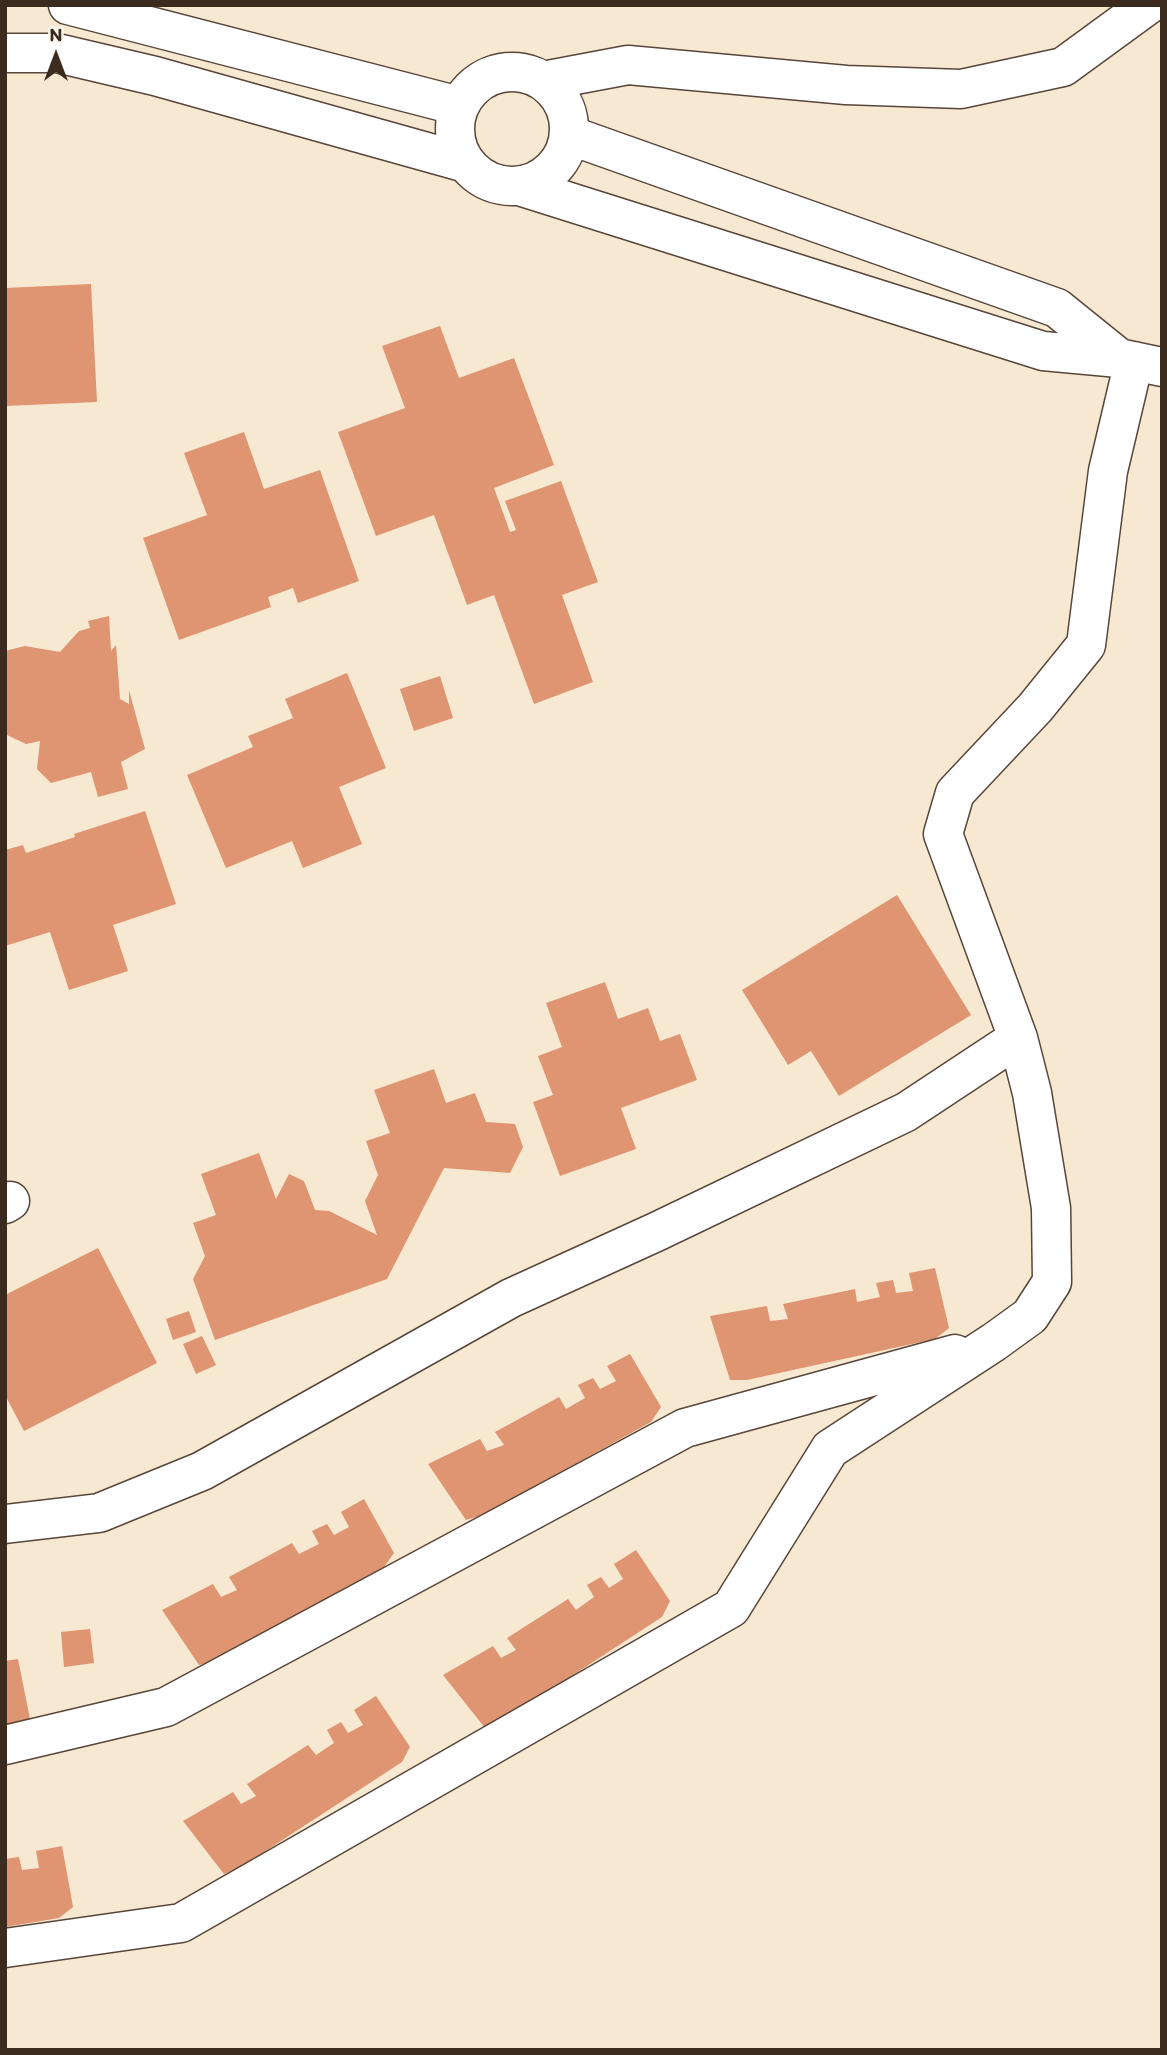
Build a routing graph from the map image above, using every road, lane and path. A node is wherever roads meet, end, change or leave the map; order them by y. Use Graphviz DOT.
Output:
graph roads {
  1 [pos="68,5"];
  2 [pos="1148,5"];
  3 [pos="5,53"];
  4 [pos="543,81"];
  5 [pos="459,106"];
  6 [pos="569,135"];
  7 [pos="466,163"];
  8 [pos="519,186"];
  9 [pos="1138,362"];
  10 [pos="1018,1038"];
  11 [pos="993,1342"];
  12 [pos="5,1524"];
  13 [pos="5,1745"];
  14 [pos="5,1948"];
  1 -- 5 [label="street"];
  2 -- 4 [label="street"];
  3 -- 7 [label="street"];
  4 -- 5 [label="street"];
  4 -- 6 [label="street"];
  5 -- 7 [label="street"];
  6 -- 8 [label="street"];
  6 -- 9 [label="street"];
  7 -- 8 [label="street"];
  8 -- 9 [label="street"];
  9 -- 10 [label="street"];
  10 -- 11 [label="street"];
  10 -- 12 [label="street"];
  11 -- 13 [label="street"];
  11 -- 14 [label="street"];
}
